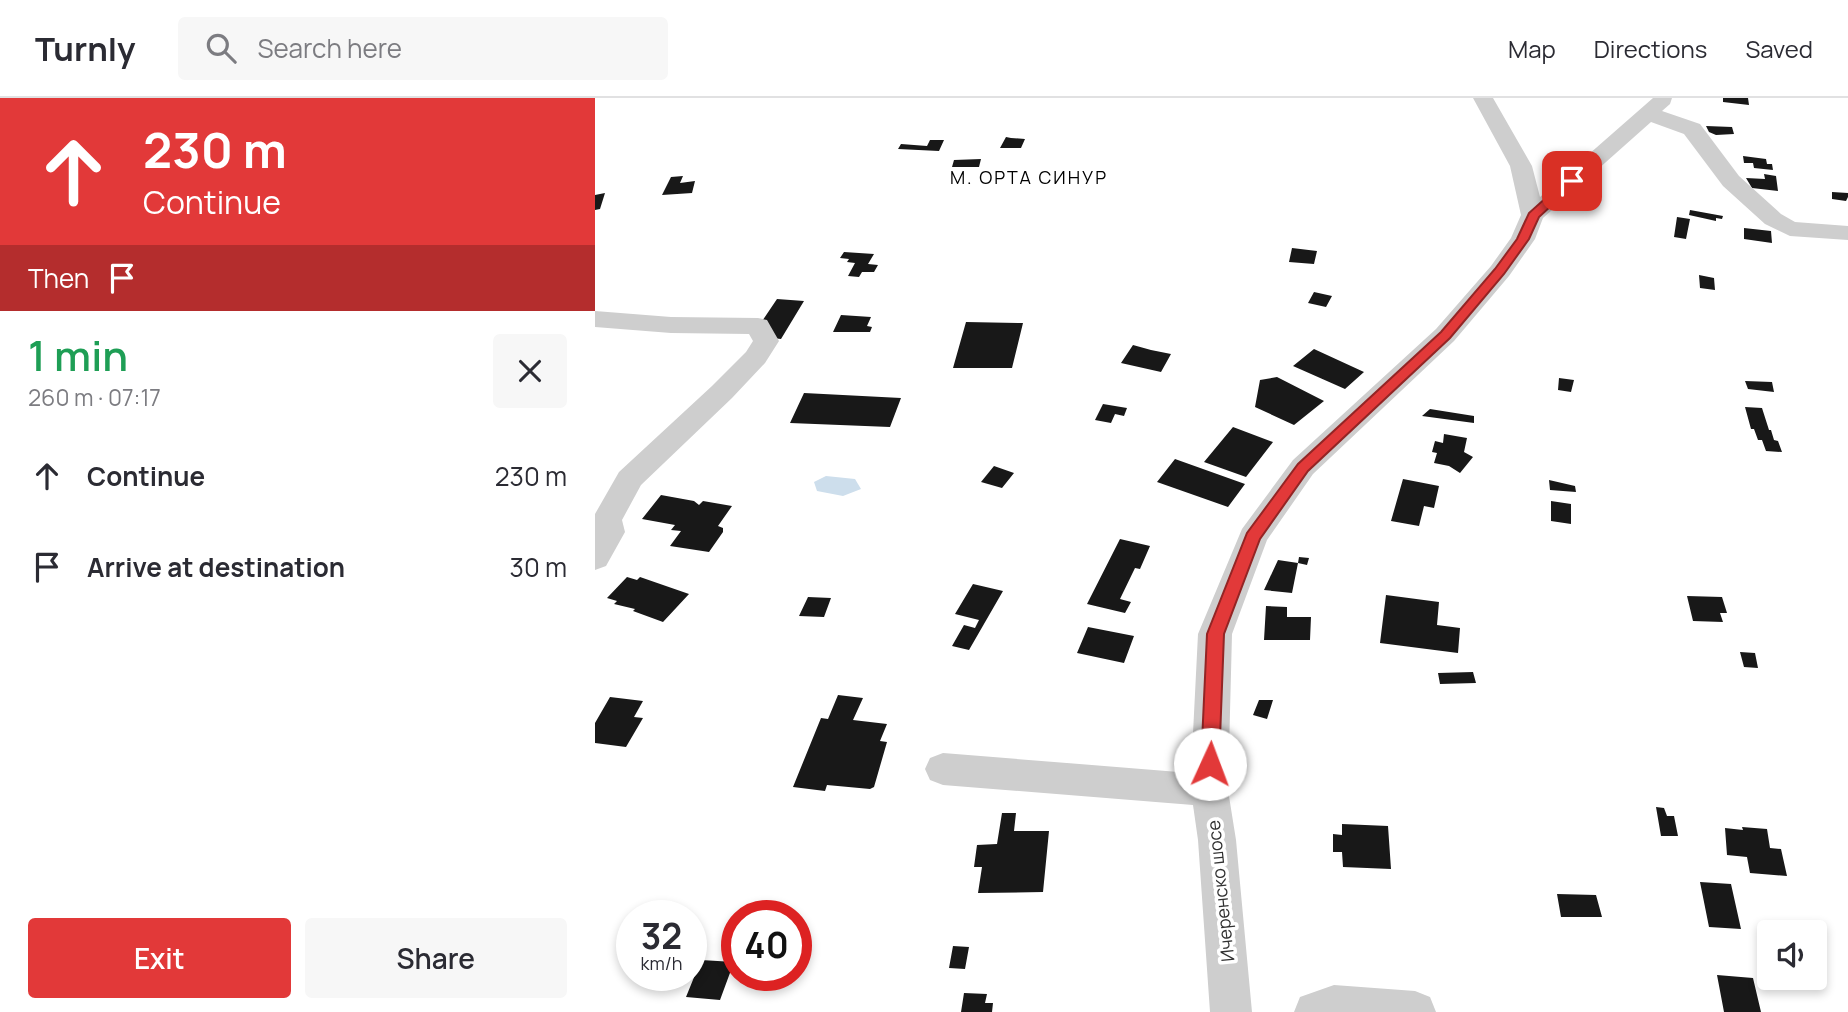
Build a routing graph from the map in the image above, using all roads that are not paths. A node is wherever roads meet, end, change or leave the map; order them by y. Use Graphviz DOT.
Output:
graph roads {
  1 [pos="1483,98"];
  2 [pos="1667,98"];
  3 [pos="1647,113"];
  4 [pos="1533,215"];
  5 [pos="1848,233"];
  6 [pos="595,318"];
  7 [pos="595,558"];
  8 [pos="943,769"];
  9 [pos="1209,790"];
  10 [pos="1231,1012"];
  11 [pos="1315,1012"];
  12 [pos="1415,1012"];
  1 -- 4 [label="street"];
  2 -- 3 [label="street"];
  3 -- 4 [label="street"];
  3 -- 5 [label="street"];
  4 -- 9 [label="street, Ичеренско шосе"];
  6 -- 7 [label="street"];
  8 -- 9 [label="street"];
  9 -- 10 [label="street, Ичеренско шосе"];
  11 -- 12 [label="street"];
}
